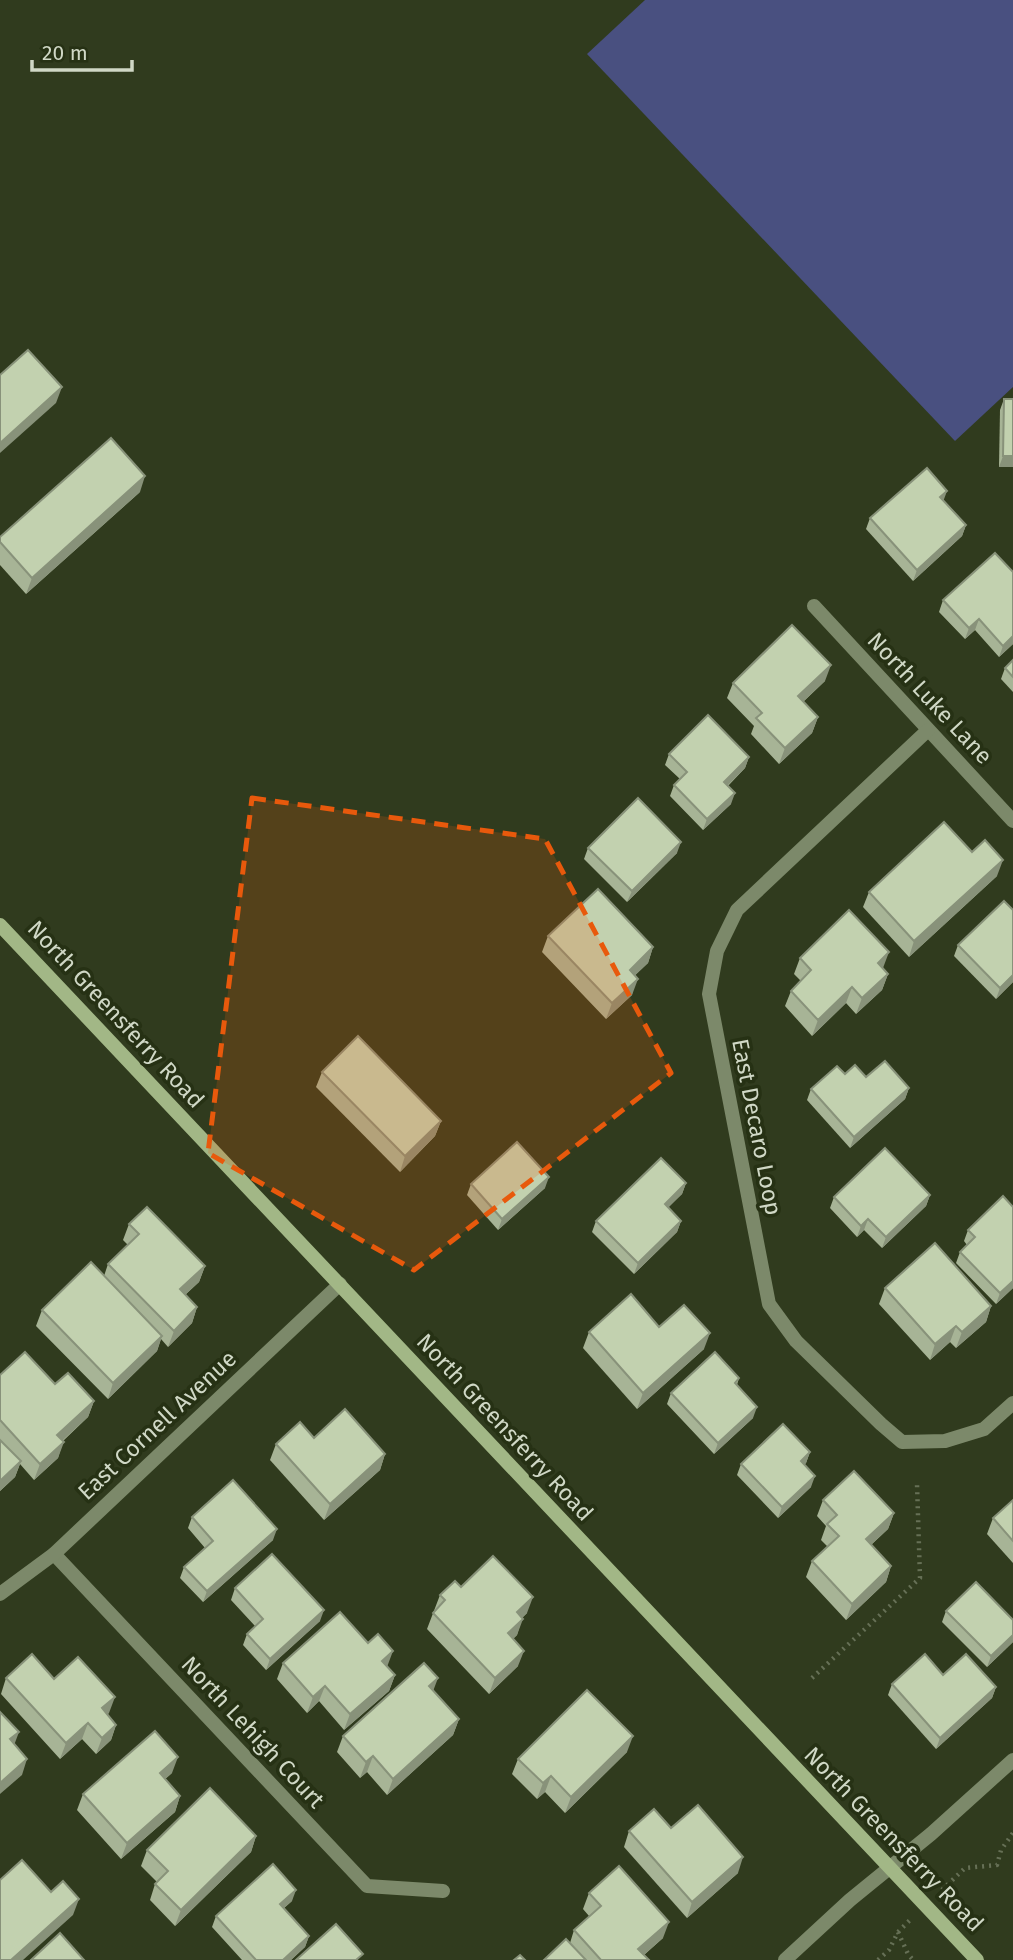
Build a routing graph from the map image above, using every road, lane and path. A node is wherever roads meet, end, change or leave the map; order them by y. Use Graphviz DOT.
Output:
graph roads {
  1 [pos="814,606"];
  2 [pos="929,730"];
  3 [pos="1013,821"];
  4 [pos="0,925"];
  5 [pos="340,1284"];
  6 [pos="1013,1403"];
  7 [pos="917,1484"];
  8 [pos="54,1554"];
  9 [pos="0,1594"];
  10 [pos="812,1678"];
  11 [pos="1013,1760"];
  12 [pos="1013,1833"];
  13 [pos="965,1868"];
  14 [pos="890,1869"];
  15 [pos="443,1891"];
  16 [pos="785,1960"];
  17 [pos="878,1960"];
  18 [pos="913,1960"];
  19 [pos="977,1960"];
  1 -- 2 [label="street, North Luke Lane"];
  2 -- 3 [label="street, North Luke Lane"];
  2 -- 6 [label="street, East Decaro Loop"];
  4 -- 5 [label="main road, North Greensferry Road"];
  5 -- 8 [label="street, East Cornell Avenue"];
  5 -- 14 [label="main road, North Greensferry Road"];
  7 -- 10 [label="path"];
  8 -- 9 [label="street, East Cornell Avenue"];
  8 -- 15 [label="street, North Lehigh Court"];
  11 -- 14 [label="street"];
  12 -- 13 [label="path"];
  14 -- 16 [label="street"];
  14 -- 19 [label="main road, North Greensferry Road"];
  17 -- 18 [label="path"];
}
